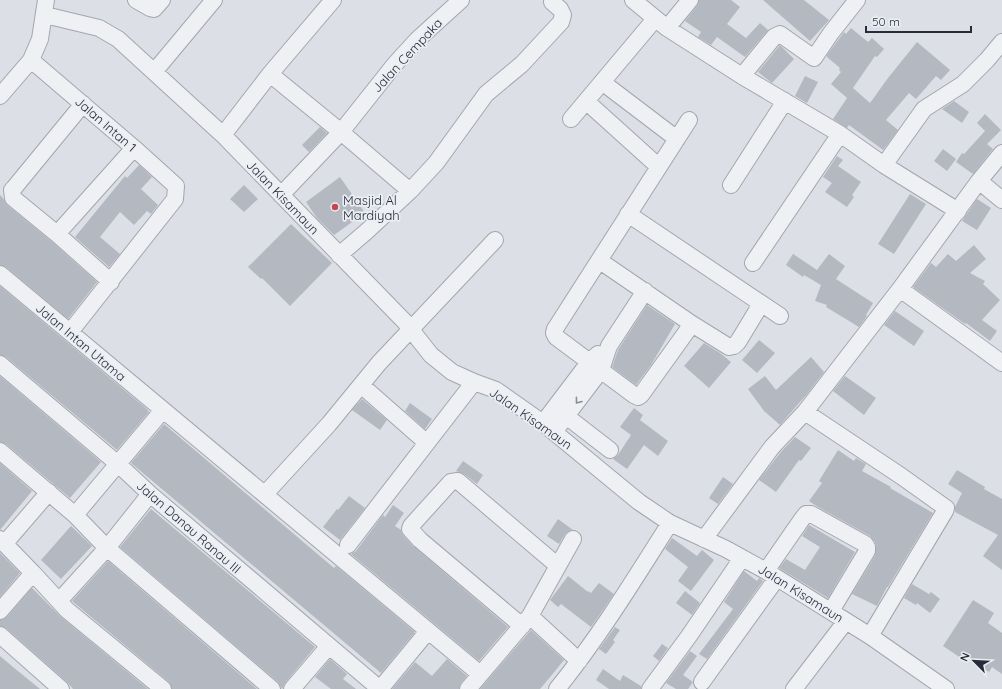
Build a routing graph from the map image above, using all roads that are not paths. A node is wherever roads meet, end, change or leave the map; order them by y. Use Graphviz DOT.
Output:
graph roads {
  1 [pos="136,0"];
  2 [pos="162,0"];
  3 [pos="214,0"];
  4 [pos="333,0"];
  5 [pos="461,0"];
  6 [pos="552,0"];
  7 [pos="633,0"];
  8 [pos="690,0"];
  9 [pos="857,0"];
  10 [pos="46,7"];
  11 [pos="661,23"];
  12 [pos="1002,42"];
  13 [pos="31,60"];
  14 [pos="154,72"];
  15 [pos="270,74"];
  16 [pos="742,76"];
  17 [pos="602,82"];
  18 [pos="0,96"];
  19 [pos="784,101"];
  20 [pos="587,102"];
  21 [pos="83,104"];
  22 [pos="572,120"];
  23 [pos="689,120"];
  24 [pos="341,132"];
  25 [pos="840,134"];
  26 [pos="223,135"];
  27 [pos="677,139"];
  28 [pos="134,148"];
  29 [pos="1002,153"];
  30 [pos="884,165"];
  31 [pos="659,167"];
  32 [pos="979,181"];
  33 [pos="731,185"];
  34 [pos="410,191"];
  35 [pos="281,195"];
  36 [pos="1002,200"];
  37 [pos="958,211"];
  38 [pos="628,214"];
  39 [pos="57,234"];
  40 [pos="495,240"];
  41 [pos="339,254"];
  42 [pos="600,261"];
  43 [pos="753,263"];
  44 [pos="0,274"];
  45 [pos="111,282"];
  46 [pos="900,289"];
  47 [pos="645,291"];
  48 [pos="761,304"];
  49 [pos="780,316"];
  50 [pos="692,324"];
  51 [pos="410,329"];
  52 [pos="70,332"];
  53 [pos="1002,363"];
  54 [pos="0,364"];
  55 [pos="595,366"];
  56 [pos="474,382"];
  57 [pos="361,385"];
  58 [pos="163,410"];
  59 [pos="805,412"];
  60 [pos="566,416"];
  61 [pos="548,428"];
  62 [pos="427,443"];
  63 [pos="610,450"];
  64 [pos="0,451"];
  65 [pos="118,464"];
  66 [pos="49,492"];
  67 [pos="150,494"];
  68 [pos="265,494"];
  69 [pos="75,515"];
  70 [pos="670,523"];
  71 [pos="573,539"];
  72 [pos="704,539"];
  73 [pos="3,541"];
  74 [pos="348,544"];
  75 [pos="107,548"];
  76 [pos="742,558"];
  77 [pos="558,566"];
  78 [pos="33,573"];
  79 [pos="771,574"];
  80 [pos="59,601"];
  81 [pos="0,611"];
  82 [pos="831,611"];
  83 [pos="526,621"];
  84 [pos="846,621"];
  85 [pos="428,631"];
  86 [pos="0,635"];
  87 [pos="870,636"];
  88 [pos="328,646"];
  89 [pos="579,661"];
  90 [pos="480,674"];
  91 [pos="702,682"];
  92 [pos="61,689"];
  93 [pos="163,689"];
  94 [pos="272,689"];
  95 [pos="292,689"];
  96 [pos="380,689"];
  97 [pos="468,689"];
  98 [pos="557,689"];
  99 [pos="650,689"];
  100 [pos="794,689"];
  101 [pos="946,689"];
  1 -- 2 [label="street"];
  3 -- 14 [label="street"];
  4 -- 15 [label="street"];
  5 -- 24 [label="street, Jalan Cempaka"];
  6 -- 34 [label="street"];
  7 -- 11 [label="street"];
  8 -- 11 [label="street"];
  9 -- 16 [label="street"];
  10 -- 13 [label="street"];
  10 -- 14 [label="street, Jalan Kisamaun"];
  11 -- 16 [label="street"];
  11 -- 17 [label="street"];
  12 -- 30 [label="street"];
  13 -- 18 [label="street"];
  13 -- 21 [label="street, Jalan Intan 1"];
  14 -- 26 [label="street, Jalan Kisamaun"];
  15 -- 24 [label="street"];
  15 -- 26 [label="street"];
  16 -- 19 [label="street"];
  17 -- 20 [label="street"];
  17 -- 27 [label="street"];
  19 -- 25 [label="street"];
  19 -- 33 [label="street"];
  20 -- 22 [label="street"];
  20 -- 31 [label="street"];
  21 -- 28 [label="street, Jalan Intan 1"];
  21 -- 39 [label="street"];
  23 -- 27 [label="street"];
  24 -- 34 [label="street"];
  24 -- 35 [label="street, Jalan Cempaka"];
  25 -- 30 [label="street"];
  25 -- 43 [label="street"];
  26 -- 35 [label="street, Jalan Kisamaun"];
  27 -- 31 [label="street"];
  28 -- 39 [label="street"];
  28 -- 45 [label="street, Jalan Intan 1"];
  29 -- 32 [label="street"];
  30 -- 37 [label="street"];
  31 -- 38 [label="street"];
  32 -- 36 [label="street"];
  32 -- 37 [label="street"];
  34 -- 41 [label="street"];
  35 -- 41 [label="street, Jalan Kisamaun"];
  37 -- 46 [label="street"];
  38 -- 42 [label="street"];
  38 -- 48 [label="street"];
  39 -- 45 [label="street"];
  40 -- 51 [label="street"];
  41 -- 51 [label="street, Jalan Kisamaun"];
  42 -- 47 [label="street"];
  42 -- 55 [label="street"];
  44 -- 52 [label="street, Jalan Intan Utama"];
  45 -- 52 [label="street"];
  46 -- 53 [label="street"];
  46 -- 59 [label="street"];
  47 -- 50 [label="street"];
  47 -- 55 [label="street"];
  48 -- 49 [label="street"];
  48 -- 50 [label="street"];
  50 -- 55 [label="street"];
  51 -- 56 [label="street, Jalan Kisamaun"];
  51 -- 57 [label="street"];
  52 -- 58 [label="street, Jalan Intan Utama"];
  54 -- 65 [label="street, Jalan Danau Ranau III"];
  55 -- 60 [label="street, one-way"];
  55 -- 61 [label="street"];
  56 -- 61 [label="street, Jalan Kisamaun"];
  56 -- 62 [label="street"];
  57 -- 62 [label="street"];
  57 -- 68 [label="street"];
  58 -- 65 [label="street"];
  58 -- 68 [label="street, Jalan Intan Utama"];
  59 -- 72 [label="street"];
  59 -- 87 [label="street"];
  60 -- 61 [label="street"];
  60 -- 63 [label="street"];
  61 -- 70 [label="street, Jalan Kisamaun"];
  62 -- 74 [label="street"];
  64 -- 66 [label="street"];
  65 -- 67 [label="street, Jalan Danau Ranau III"];
  65 -- 69 [label="street"];
  66 -- 69 [label="street"];
  66 -- 73 [label="street"];
  67 -- 75 [label="street"];
  67 -- 88 [label="street, Jalan Danau Ranau III"];
  68 -- 85 [label="street, Jalan Intan Utama"];
  69 -- 75 [label="street"];
  70 -- 72 [label="street, Jalan Kisamaun"];
  70 -- 89 [label="street"];
  71 -- 77 [label="street"];
  72 -- 76 [label="street, Jalan Kisamaun"];
  73 -- 78 [label="street"];
  75 -- 80 [label="street"];
  75 -- 94 [label="street"];
  76 -- 79 [label="street, Jalan Kisamaun"];
  76 -- 99 [label="street"];
  77 -- 83 [label="street"];
  77 -- 83 [label="street"];
  78 -- 80 [label="street"];
  78 -- 81 [label="street"];
  79 -- 82 [label="street, Jalan Kisamaun"];
  79 -- 82 [label="street"];
  79 -- 91 [label="street"];
  80 -- 93 [label="street"];
  82 -- 84 [label="street, Jalan Kisamaun"];
  83 -- 89 [label="street"];
  83 -- 90 [label="street"];
  84 -- 87 [label="street, Jalan Kisamaun"];
  84 -- 100 [label="street"];
  85 -- 90 [label="street, Jalan Intan Utama"];
  85 -- 96 [label="street"];
  86 -- 92 [label="street"];
  87 -- 101 [label="street, Jalan Kisamaun"];
  88 -- 95 [label="street"];
  88 -- 96 [label="street, Jalan Danau Ranau III"];
  89 -- 98 [label="street"];
  90 -- 97 [label="street"];
}
